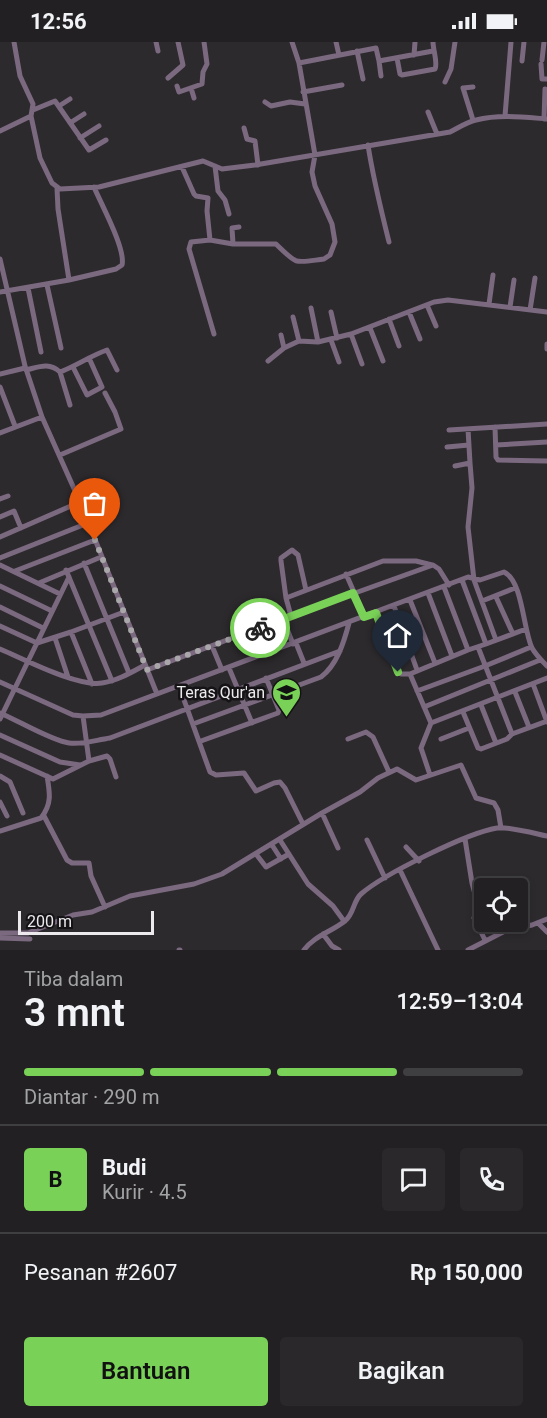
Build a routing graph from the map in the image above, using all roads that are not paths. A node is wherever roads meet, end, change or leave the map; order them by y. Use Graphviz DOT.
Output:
graph roads {
  1 [pos="14,42"];
  2 [pos="156,42"];
  3 [pos="204,42"];
  4 [pos="292,42"];
  5 [pos="336,42"];
  6 [pos="415,42"];
  7 [pos="433,42"];
  8 [pos="454,42"];
  9 [pos="511,42"];
  10 [pos="524,42"];
  11 [pos="544,42"];
  12 [pos="177,44"];
  13 [pos="375,45"];
  14 [pos="158,51"];
  15 [pos="357,51"];
  16 [pos="433,51"];
  17 [pos="339,55"];
  18 [pos="414,55"];
  19 [pos="397,58"];
  20 [pos="379,61"];
  21 [pos="522,61"];
  22 [pos="299,63"];
  23 [pos="381,76"];
  24 [pos="168,78"];
  25 [pos="363,79"];
  26 [pos="547,79"];
  27 [pos="445,82"];
  28 [pos="342,85"];
  29 [pos="177,86"];
  30 [pos="473,87"];
  31 [pos="191,88"];
  32 [pos="545,89"];
  33 [pos="303,92"];
  34 [pos="194,98"];
  35 [pos="70,99"];
  36 [pos="264,102"];
  37 [pos="305,104"];
  38 [pos="59,106"];
  39 [pos="428,112"];
  40 [pos="32,113"];
  41 [pos="84,114"];
  42 [pos="505,116"];
  43 [pos="546,119"];
  44 [pos="473,120"];
  45 [pos="70,123"];
  46 [pos="99,126"];
  47 [pos="244,128"];
  48 [pos="0,131"];
  49 [pos="437,134"];
  50 [pos="80,138"];
  51 [pos="106,140"];
  52 [pos="368,145"];
  53 [pos="315,155"];
  54 [pos="258,165"];
  55 [pos="215,166"];
  56 [pos="182,167"];
  57 [pos="94,187"];
  58 [pos="57,188"];
  59 [pos="218,191"];
  60 [pos="208,198"];
  61 [pos="229,214"];
  62 [pos="239,226"];
  63 [pos="210,240"];
  64 [pos="389,242"];
  65 [pos="233,244"];
  66 [pos="0,259"];
  67 [pos="493,275"];
  68 [pos="535,278"];
  69 [pos="69,280"];
  70 [pos="514,280"];
  71 [pos="46,285"];
  72 [pos="28,288"];
  73 [pos="7,291"];
  74 [pos="0,292"];
  75 [pos="489,304"];
  76 [pos="427,305"];
  77 [pos="510,307"];
  78 [pos="310,308"];
  79 [pos="530,310"];
  80 [pos="330,312"];
  81 [pos="409,312"];
  82 [pos="547,312"];
  83 [pos="293,317"];
  84 [pos="389,319"];
  85 [pos="436,326"];
  86 [pos="370,328"];
  87 [pos="214,334"];
  88 [pos="351,334"];
  89 [pos="280,335"];
  90 [pos="334,339"];
  91 [pos="420,339"];
  92 [pos="299,341"];
  93 [pos="318,342"];
  94 [pos="547,344"];
  95 [pos="399,346"];
  96 [pos="61,348"];
  97 [pos="284,348"];
  98 [pos="547,349"];
  99 [pos="41,352"];
  100 [pos="89,358"];
  101 [pos="268,361"];
  102 [pos="382,361"];
  103 [pos="339,362"];
  104 [pos="362,364"];
  105 [pos="73,367"];
  106 [pos="25,368"];
  107 [pos="117,370"];
  108 [pos="60,372"];
  109 [pos="0,374"];
  110 [pos="0,387"];
  111 [pos="105,393"];
  112 [pos="70,405"];
  113 [pos="42,417"];
  114 [pos="547,424"];
  115 [pos="15,426"];
  116 [pos="495,427"];
  117 [pos="468,429"];
  118 [pos="449,430"];
  119 [pos="0,433"];
  120 [pos="547,442"];
  121 [pos="496,445"];
  122 [pos="469,446"];
  123 [pos="447,447"];
  124 [pos="60,455"];
  125 [pos="547,461"];
  126 [pos="470,463"];
  127 [pos="455,466"];
  128 [pos="8,496"];
  129 [pos="0,499"];
  130 [pos="80,502"];
  131 [pos="0,517"];
  132 [pos="88,524"];
  133 [pos="21,528"];
  134 [pos="0,537"];
  135 [pos="95,540"];
  136 [pos="101,557"];
  137 [pos="0,558"];
  138 [pos="84,563"];
  139 [pos="0,565"];
  140 [pos="433,566"];
  141 [pos="66,570"];
  142 [pos="15,572"];
  143 [pos="346,574"];
  144 [pos="69,577"];
  145 [pos="462,579"];
  146 [pos="474,580"];
  147 [pos="39,583"];
  148 [pos="0,586"];
  149 [pos="446,586"];
  150 [pos="515,588"];
  151 [pos="306,590"];
  152 [pos="353,593"];
  153 [pos="428,593"];
  154 [pos="60,594"];
  155 [pos="496,597"];
  156 [pos="286,598"];
  157 [pos="410,600"];
  158 [pos="482,601"];
  159 [pos="394,606"];
  160 [pos="0,607"];
  161 [pos="52,611"];
  162 [pos="124,612"];
  163 [pos="376,613"];
  164 [pos="291,616"];
  165 [pos="364,617"];
  166 [pos="106,618"];
  167 [pos="283,619"];
  168 [pos="349,623"];
  169 [pos="89,625"];
  170 [pos="0,626"];
  171 [pos="43,628"];
  172 [pos="526,629"];
  173 [pos="71,632"];
  174 [pos="513,634"];
  175 [pos="55,638"];
  176 [pos="496,640"];
  177 [pos="36,643"];
  178 [pos="294,643"];
  179 [pos="486,644"];
  180 [pos="212,646"];
  181 [pos="478,647"];
  182 [pos="531,647"];
  183 [pos="0,649"];
  184 [pos="468,650"];
  185 [pos="340,651"];
  186 [pos="452,656"];
  187 [pos="26,660"];
  188 [pos="540,660"];
  189 [pos="304,663"];
  190 [pos="435,663"];
  191 [pos="485,666"];
  192 [pos="547,666"];
  193 [pos="146,667"];
  194 [pos="226,669"];
  195 [pos="417,670"];
  196 [pos="129,673"];
  197 [pos="410,674"];
  198 [pos="69,677"];
  199 [pos="266,678"];
  200 [pos="547,678"];
  201 [pos="112,681"];
  202 [pos="491,681"];
  203 [pos="0,682"];
  204 [pos="92,684"];
  205 [pos="533,684"];
  206 [pos="179,686"];
  207 [pos="14,688"];
  208 [pos="237,689"];
  209 [pos="417,691"];
  210 [pos="515,692"];
  211 [pos="157,694"];
  212 [pos="273,695"];
  213 [pos="498,698"];
  214 [pos="481,705"];
  215 [pos="244,706"];
  216 [pos="186,707"];
  217 [pos="424,707"];
  218 [pos="463,712"];
  219 [pos="1,715"];
  220 [pos="83,716"];
  221 [pos="547,721"];
  222 [pos="252,723"];
  223 [pos="431,723"];
  224 [pos="193,724"];
  225 [pos="529,727"];
  226 [pos="470,728"];
  227 [pos="512,734"];
  228 [pos="0,735"];
  229 [pos="348,739"];
  230 [pos="441,739"];
  231 [pos="201,741"];
  232 [pos="87,742"];
  233 [pos="496,743"];
  234 [pos="0,754"];
  235 [pos="89,761"];
  236 [pos="82,766"];
  237 [pos="389,771"];
  238 [pos="430,775"];
  239 [pos="0,776"];
  240 [pos="46,777"];
  241 [pos="116,777"];
  242 [pos="0,802"];
  243 [pos="23,813"];
  244 [pos="322,813"];
  245 [pos="7,816"];
  246 [pos="44,816"];
  247 [pos="303,824"];
  248 [pos="501,828"];
  249 [pos="0,831"];
  250 [pos="547,836"];
  251 [pos="465,839"];
  252 [pos="280,840"];
  253 [pos="368,840"];
  254 [pos="272,845"];
  255 [pos="406,847"];
  256 [pos="338,848"];
  257 [pos="256,854"];
  258 [pos="289,854"];
  259 [pos="281,859"];
  260 [pos="418,861"];
  261 [pos="400,870"];
  262 [pos="385,878"];
  263 [pos="105,907"];
  264 [pos="547,919"];
  265 [pos="344,921"];
  266 [pos="538,923"];
  267 [pos="547,932"];
  268 [pos="0,933"];
  269 [pos="323,934"];
  270 [pos="0,938"];
  271 [pos="30,939"];
  272 [pos="485,940"];
  273 [pos="306,949"];
  274 [pos="339,950"];
  275 [pos="438,950"];
  276 [pos="468,950"];
  1 -- 40 [label="street"];
  2 -- 14 [label="street"];
  3 -- 31 [label="street"];
  4 -- 22 [label="street"];
  5 -- 17 [label="street"];
  6 -- 18 [label="street"];
  7 -- 16 [label="street"];
  8 -- 27 [label="street"];
  9 -- 42 [label="street"];
  10 -- 21 [label="street"];
  11 -- 26 [label="street"];
  12 -- 24 [label="street"];
  13 -- 15 [label="street"];
  13 -- 20 [label="street"];
  15 -- 17 [label="street"];
  15 -- 25 [label="street"];
  16 -- 18 [label="street"];
  16 -- 19 [label="street"];
  17 -- 22 [label="street"];
  18 -- 19 [label="street"];
  19 -- 20 [label="street"];
  20 -- 23 [label="street"];
  22 -- 33 [label="street"];
  28 -- 33 [label="street"];
  29 -- 31 [label="street"];
  30 -- 44 [label="street"];
  31 -- 34 [label="street"];
  32 -- 43 [label="street"];
  33 -- 37 [label="street"];
  35 -- 38 [label="street"];
  36 -- 37 [label="street"];
  37 -- 53 [label="street"];
  38 -- 40 [label="street"];
  38 -- 45 [label="street"];
  39 -- 49 [label="street"];
  40 -- 48 [label="street"];
  40 -- 58 [label="street"];
  41 -- 45 [label="street"];
  42 -- 43 [label="street"];
  42 -- 44 [label="street"];
  44 -- 49 [label="street"];
  45 -- 50 [label="street"];
  46 -- 50 [label="street"];
  47 -- 54 [label="street"];
  49 -- 52 [label="street"];
  50 -- 51 [label="street"];
  52 -- 53 [label="street"];
  52 -- 64 [label="street"];
  53 -- 54 [label="street"];
  53 -- 65 [label="street"];
  54 -- 55 [label="street"];
  55 -- 56 [label="street"];
  55 -- 59 [label="street"];
  56 -- 57 [label="street"];
  56 -- 60 [label="street"];
  57 -- 58 [label="street"];
  57 -- 69 [label="street"];
  58 -- 69 [label="street"];
  59 -- 60 [label="street"];
  59 -- 61 [label="street"];
  60 -- 63 [label="street"];
  62 -- 65 [label="street"];
  63 -- 65 [label="street"];
  63 -- 87 [label="street"];
  66 -- 73 [label="street"];
  67 -- 75 [label="street"];
  68 -- 79 [label="street"];
  69 -- 71 [label="street"];
  70 -- 77 [label="street"];
  71 -- 72 [label="street"];
  71 -- 96 [label="street"];
  72 -- 73 [label="street"];
  72 -- 99 [label="street"];
  73 -- 74 [label="street"];
  73 -- 106 [label="street"];
  75 -- 76 [label="street"];
  75 -- 77 [label="street"];
  76 -- 81 [label="street"];
  76 -- 85 [label="street"];
  77 -- 79 [label="street"];
  78 -- 93 [label="street"];
  79 -- 82 [label="street"];
  80 -- 90 [label="street"];
  81 -- 84 [label="street"];
  81 -- 91 [label="street"];
  83 -- 92 [label="street"];
  84 -- 86 [label="street"];
  84 -- 95 [label="street"];
  86 -- 88 [label="street"];
  86 -- 102 [label="street"];
  88 -- 90 [label="street"];
  88 -- 104 [label="street"];
  89 -- 97 [label="street"];
  90 -- 93 [label="street"];
  90 -- 103 [label="street"];
  92 -- 93 [label="street"];
  92 -- 97 [label="street"];
  94 -- 98 [label="street"];
  97 -- 101 [label="street"];
  100 -- 105 [label="street"];
  100 -- 105 [label="street"];
  100 -- 107 [label="street"];
  105 -- 108 [label="street"];
  106 -- 108 [label="street"];
  106 -- 109 [label="street"];
  106 -- 113 [label="street"];
  108 -- 112 [label="street"];
  110 -- 115 [label="street"];
  111 -- 124 [label="street"];
  113 -- 115 [label="street"];
  113 -- 124 [label="street"];
  114 -- 116 [label="street"];
  115 -- 119 [label="street"];
  116 -- 117 [label="street"];
  116 -- 121 [label="street"];
  117 -- 118 [label="street"];
  117 -- 122 [label="street"];
  120 -- 121 [label="street"];
  121 -- 125 [label="street"];
  122 -- 123 [label="street"];
  122 -- 126 [label="street"];
  124 -- 130 [label="street"];
  126 -- 127 [label="street"];
  126 -- 146 [label="street"];
  128 -- 129 [label="street"];
  130 -- 132 [label="street"];
  130 -- 133 [label="street"];
  131 -- 133 [label="street"];
  132 -- 135 [label="street"];
  132 -- 137 [label="street"];
  133 -- 134 [label="street"];
  135 -- 136 [label="street"];
  135 -- 142 [label="street"];
  136 -- 138 [label="street"];
  136 -- 162 [label="street"];
  138 -- 141 [label="street"];
  138 -- 166 [label="street"];
  139 -- 142 [label="street"];
  140 -- 143 [label="street"];
  140 -- 149 [label="street"];
  140 -- 152 [label="street"];
  141 -- 144 [label="street"];
  141 -- 147 [label="street"];
  142 -- 147 [label="street"];
  143 -- 151 [label="street"];
  143 -- 152 [label="street"];
  144 -- 154 [label="street"];
  144 -- 169 [label="street"];
  145 -- 146 [label="street"];
  145 -- 149 [label="street"];
  145 -- 179 [label="street"];
  146 -- 150 [label="street"];
  146 -- 158 [label="street"];
  147 -- 154 [label="street"];
  148 -- 161 [label="street"];
  149 -- 153 [label="street"];
  149 -- 184 [label="street"];
  150 -- 155 [label="street"];
  150 -- 172 [label="street"];
  151 -- 156 [label="street"];
  151 -- 156 [label="street"];
  152 -- 164 [label="street"];
  152 -- 165 [label="street"];
  153 -- 157 [label="street"];
  153 -- 186 [label="street"];
  154 -- 161 [label="street"];
  155 -- 158 [label="street"];
  155 -- 174 [label="street"];
  156 -- 164 [label="street"];
  157 -- 159 [label="street"];
  157 -- 190 [label="street"];
  158 -- 176 [label="street"];
  159 -- 163 [label="street"];
  159 -- 195 [label="street"];
  160 -- 171 [label="street"];
  161 -- 171 [label="street"];
  162 -- 166 [label="street"];
  162 -- 193 [label="street"];
  163 -- 165 [label="street"];
  163 -- 197 [label="street"];
  164 -- 167 [label="street"];
  165 -- 168 [label="street"];
  166 -- 169 [label="street"];
  166 -- 196 [label="street"];
  167 -- 178 [label="street"];
  167 -- 180 [label="street"];
  168 -- 178 [label="street"];
  168 -- 185 [label="street"];
  169 -- 173 [label="street"];
  169 -- 201 [label="street"];
  170 -- 177 [label="street"];
  171 -- 177 [label="street"];
  172 -- 174 [label="street"];
  172 -- 182 [label="street"];
  173 -- 175 [label="street"];
  173 -- 204 [label="street"];
  174 -- 176 [label="street"];
  175 -- 177 [label="street"];
  175 -- 198 [label="street"];
  176 -- 179 [label="street"];
  177 -- 187 [label="street"];
  178 -- 189 [label="street"];
  178 -- 194 [label="street"];
  179 -- 181 [label="street"];
  180 -- 193 [label="street"];
  180 -- 194 [label="street"];
  181 -- 184 [label="street"];
  181 -- 191 [label="street"];
  182 -- 188 [label="street"];
  182 -- 191 [label="street"];
  183 -- 187 [label="street"];
  184 -- 186 [label="street"];
  185 -- 189 [label="street"];
  185 -- 212 [label="street"];
  186 -- 190 [label="street"];
  187 -- 198 [label="street"];
  187 -- 207 [label="street"];
  188 -- 192 [label="street"];
  188 -- 202 [label="street"];
  189 -- 199 [label="street"];
  190 -- 195 [label="street"];
  191 -- 202 [label="street"];
  191 -- 209 [label="street"];
  193 -- 196 [label="street"];
  193 -- 211 [label="street"];
  194 -- 206 [label="street"];
  194 -- 208 [label="street"];
  195 -- 197 [label="street"];
  196 -- 201 [label="street"];
  197 -- 209 [label="street"];
  198 -- 204 [label="street"];
  199 -- 208 [label="street"];
  199 -- 212 [label="street"];
  200 -- 205 [label="street"];
  201 -- 204 [label="street"];
  202 -- 213 [label="street"];
  202 -- 217 [label="street"];
  203 -- 207 [label="street"];
  205 -- 210 [label="street"];
  205 -- 221 [label="street"];
  206 -- 211 [label="street"];
  206 -- 216 [label="street"];
  207 -- 219 [label="street"];
  207 -- 220 [label="street"];
  208 -- 215 [label="street"];
  208 -- 216 [label="street"];
  209 -- 217 [label="street"];
  210 -- 213 [label="street"];
  210 -- 225 [label="street"];
  211 -- 220 [label="street"];
  212 -- 215 [label="street"];
  212 -- 222 [label="street"];
  213 -- 214 [label="street"];
  213 -- 227 [label="street"];
  214 -- 218 [label="street"];
  214 -- 233 [label="street"];
  215 -- 222 [label="street"];
  215 -- 224 [label="street"];
  216 -- 224 [label="street"];
  216 -- 232 [label="street"];
  217 -- 223 [label="street"];
  218 -- 223 [label="street"];
  218 -- 226 [label="street"];
  219 -- 232 [label="street"];
  220 -- 232 [label="street"];
  221 -- 225 [label="street"];
  222 -- 231 [label="street"];
  223 -- 238 [label="street"];
  224 -- 231 [label="street"];
  225 -- 227 [label="street"];
  226 -- 230 [label="street"];
  226 -- 233 [label="street"];
  227 -- 233 [label="street"];
  228 -- 236 [label="street"];
  229 -- 237 [label="street"];
  231 -- 247 [label="street"];
  232 -- 235 [label="street"];
  234 -- 240 [label="street"];
  235 -- 236 [label="street"];
  235 -- 241 [label="street"];
  236 -- 240 [label="street"];
  237 -- 238 [label="street"];
  237 -- 244 [label="street"];
  238 -- 248 [label="street"];
  239 -- 243 [label="street"];
  240 -- 246 [label="street"];
  242 -- 245 [label="street"];
  244 -- 247 [label="street"];
  244 -- 256 [label="street"];
  246 -- 249 [label="street"];
  246 -- 263 [label="street"];
  247 -- 252 [label="street"];
  248 -- 250 [label="street"];
  248 -- 251 [label="street"];
  251 -- 260 [label="street"];
  251 -- 272 [label="street"];
  252 -- 254 [label="street"];
  252 -- 258 [label="street"];
  253 -- 262 [label="street"];
  254 -- 257 [label="street"];
  254 -- 259 [label="street"];
  255 -- 260 [label="street"];
  257 -- 259 [label="street"];
  257 -- 263 [label="street"];
  258 -- 259 [label="street"];
  258 -- 265 [label="street"];
  260 -- 261 [label="street"];
  261 -- 262 [label="street"];
  261 -- 275 [label="street"];
  262 -- 265 [label="street"];
  263 -- 268 [label="street"];
  264 -- 266 [label="street"];
  265 -- 269 [label="street"];
  266 -- 267 [label="street"];
  266 -- 272 [label="street"];
  269 -- 273 [label="street"];
  269 -- 274 [label="street"];
  270 -- 271 [label="street"];
  272 -- 276 [label="street"];
}
